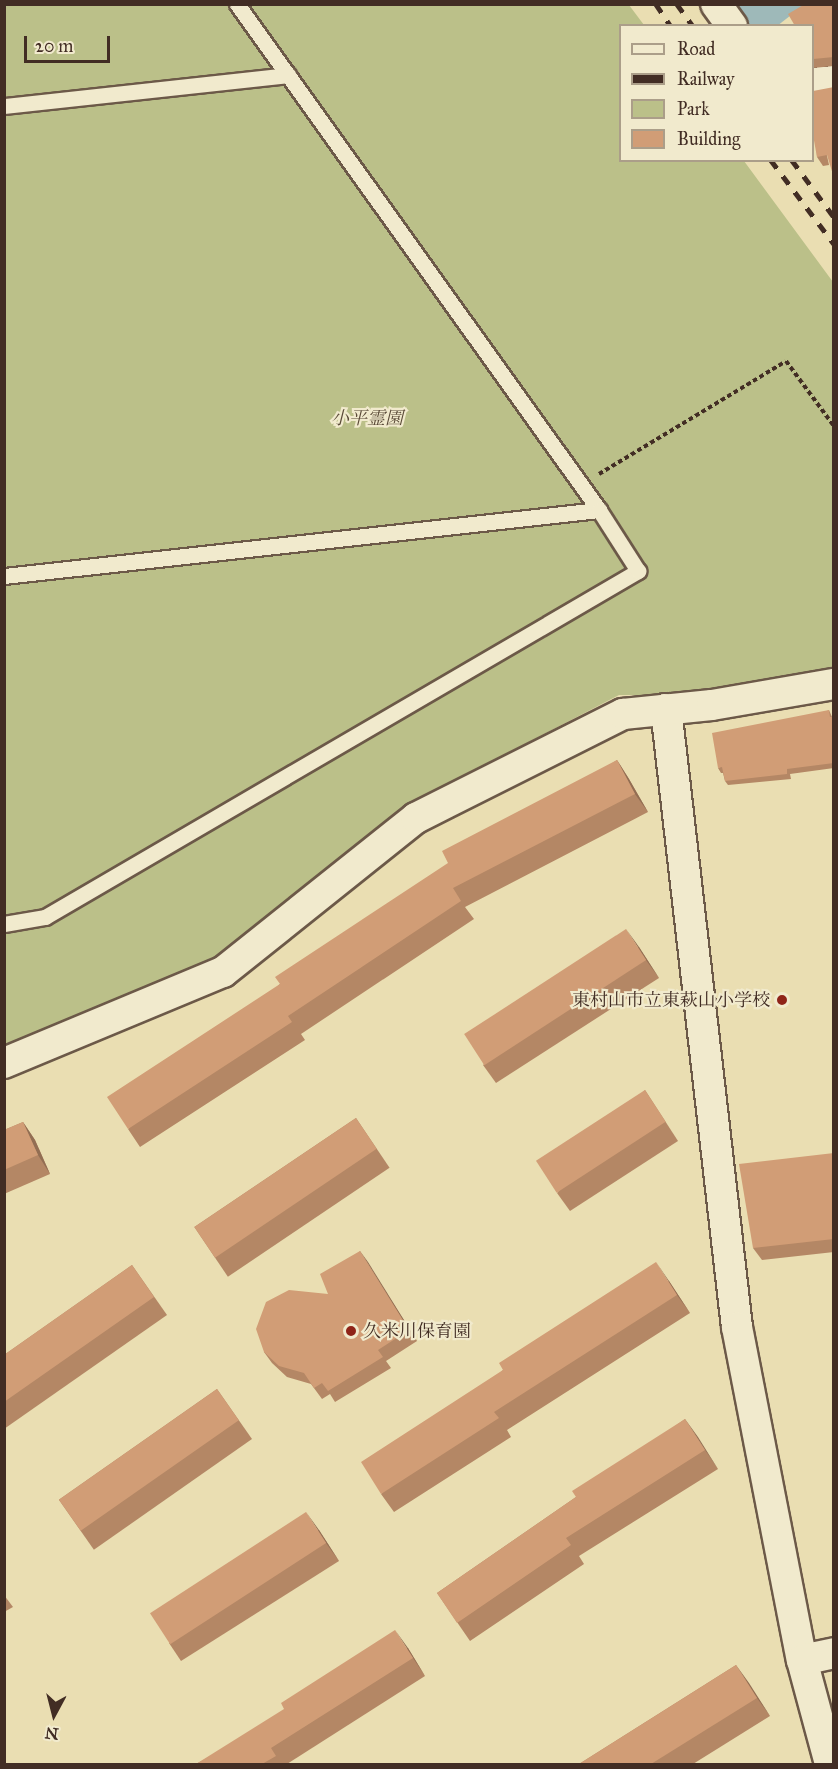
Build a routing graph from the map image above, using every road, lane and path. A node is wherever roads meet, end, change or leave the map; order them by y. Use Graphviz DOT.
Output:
graph roads {
  1 [pos="237,4"];
  2 [pos="716,4"];
  3 [pos="731,24"];
  4 [pos="288,75"];
  5 [pos="834,81"];
  6 [pos="814,83"];
  7 [pos="4,106"];
  8 [pos="834,426"];
  9 [pos="583,484"];
  10 [pos="599,510"];
  11 [pos="4,576"];
  12 [pos="834,684"];
  13 [pos="666,709"];
  14 [pos="4,924"];
  15 [pos="4,1063"];
  16 [pos="834,1653"];
  17 [pos="802,1660"];
  18 [pos="830,1764"];
  1 -- 4 [label="lane"];
  2 -- 3 [label="street"];
  4 -- 7 [label="lane"];
  4 -- 9 [label="lane"];
  5 -- 6 [label="street"];
  8 -- 9 [label="path"];
  9 -- 10 [label="lane"];
  10 -- 11 [label="lane"];
  10 -- 14 [label="lane"];
  12 -- 13 [label="street"];
  13 -- 15 [label="street"];
  13 -- 17 [label="street"];
  16 -- 17 [label="street"];
  17 -- 18 [label="street"];
}
